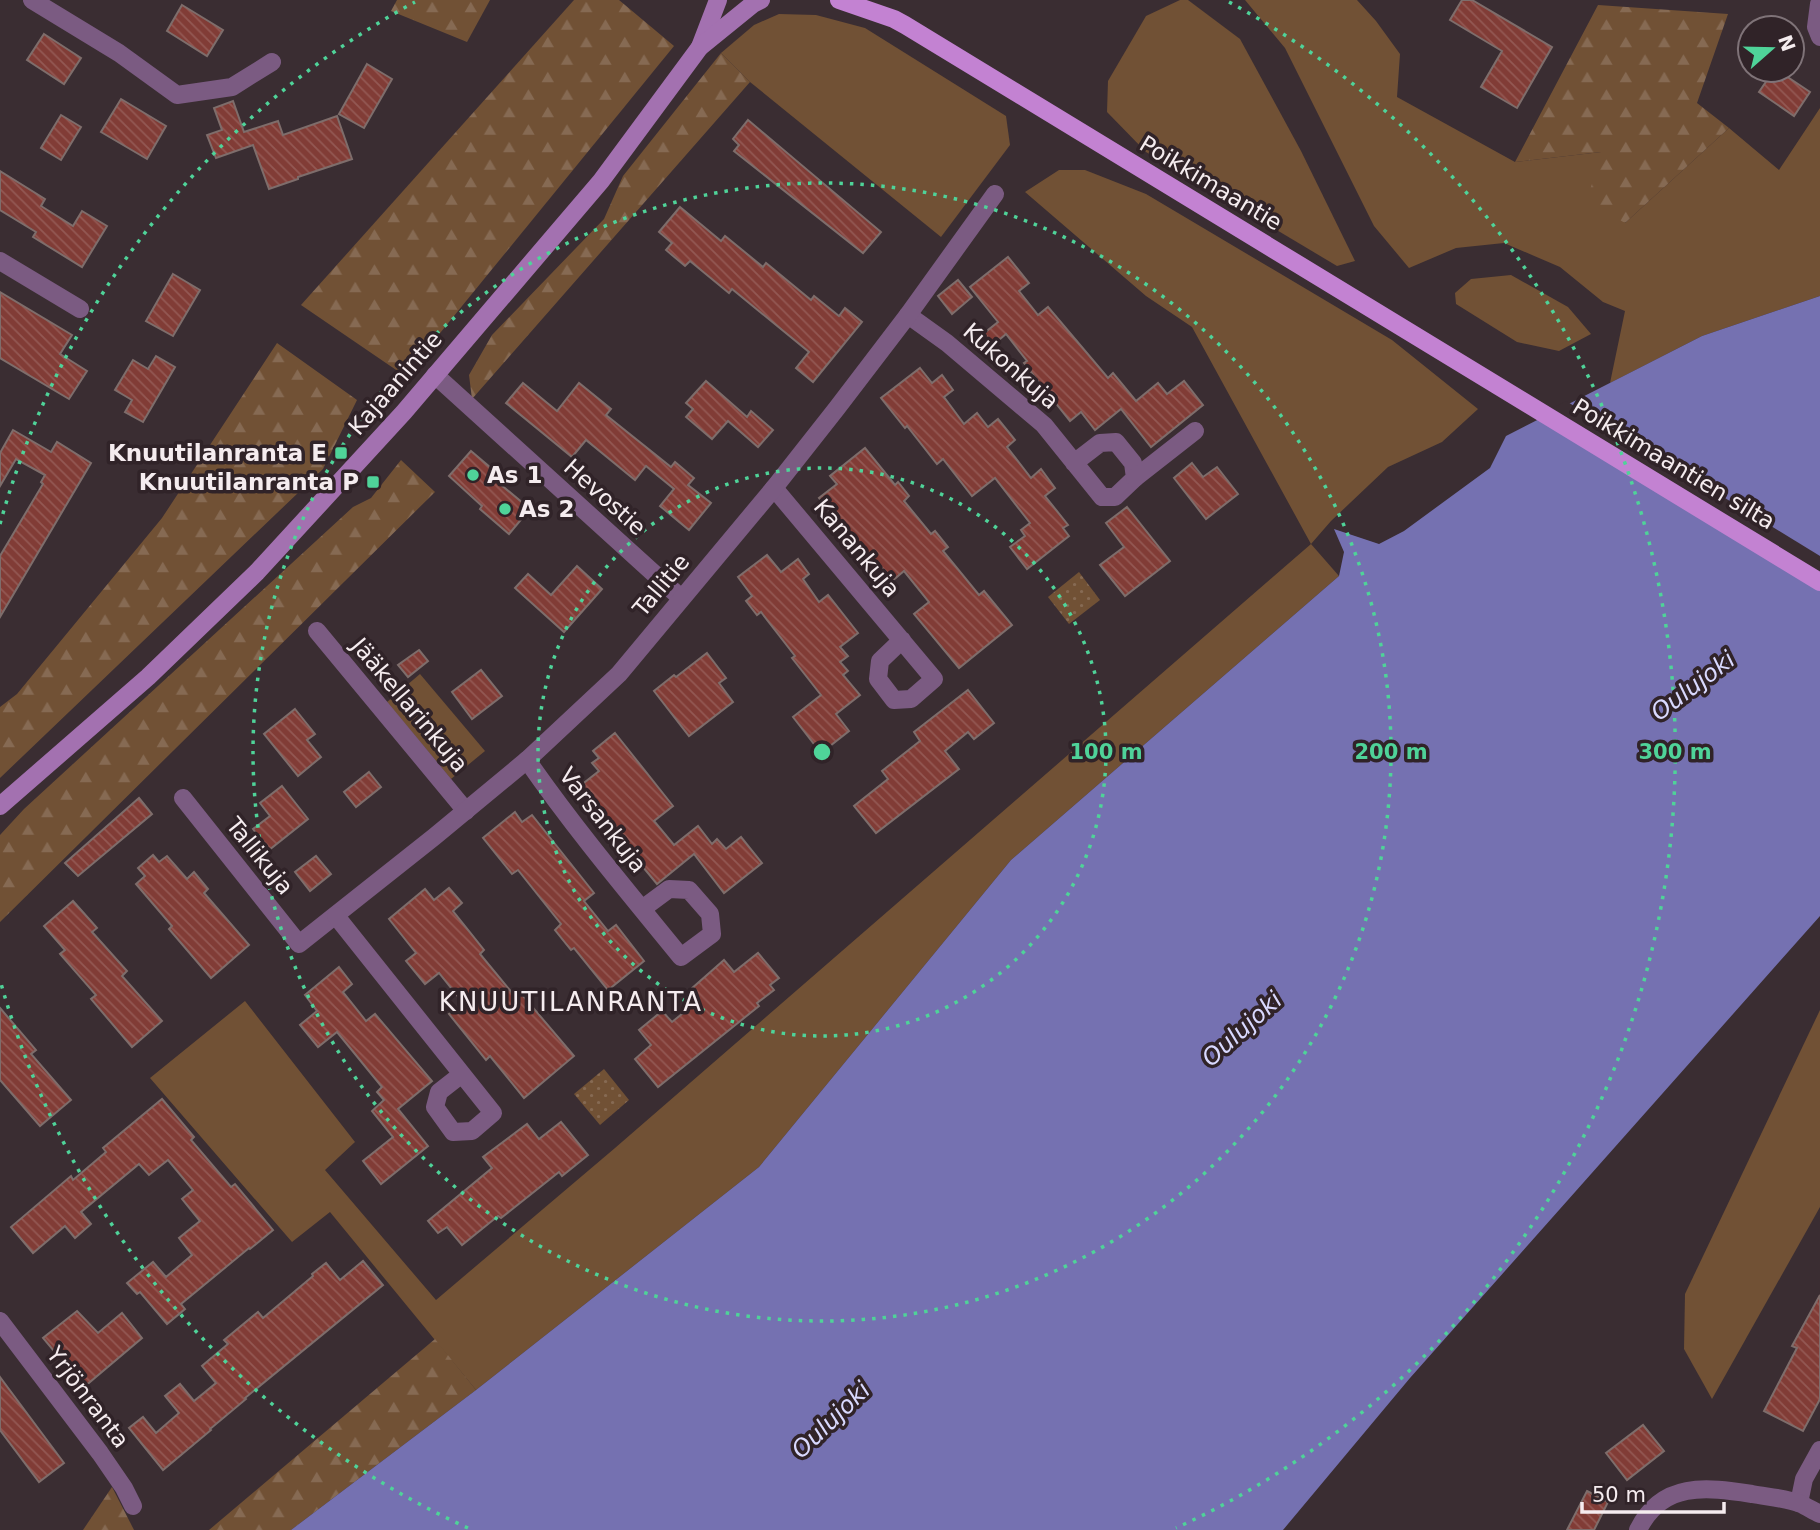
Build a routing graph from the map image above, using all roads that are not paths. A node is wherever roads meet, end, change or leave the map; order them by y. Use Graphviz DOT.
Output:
graph roads {
  1 [pos="32,0"];
  2 [pos="718,0"];
  3 [pos="761,0"];
  4 [pos="839,0"];
  5 [pos="876,0"];
  6 [pos="1815,0"];
  7 [pos="1820,4"];
  8 [pos="894,19"];
  9 [pos="1820,37"];
  10 [pos="700,47"];
  11 [pos="272,62"];
  12 [pos="995,194"];
  13 [pos="0,261"];
  14 [pos="80,309"];
  15 [pos="908,315"];
  16 [pos="435,375"];
  17 [pos="1503,388"];
  18 [pos="1195,431"];
  19 [pos="1074,463"];
  20 [pos="1135,478"];
  21 [pos="774,488"];
  22 [pos="1820,582"];
  23 [pos="681,598"];
  24 [pos="317,631"];
  25 [pos="902,640"];
  26 [pos="527,761"];
  27 [pos="183,798"];
  28 [pos="0,806"];
  29 [pos="466,811"];
  30 [pos="642,909"];
  31 [pos="336,916"];
  32 [pos="299,944"];
  33 [pos="462,1074"];
  34 [pos="0,1321"];
  35 [pos="1820,1450"];
  36 [pos="1799,1503"];
  37 [pos="133,1506"];
  38 [pos="1820,1514"];
  39 [pos="1638,1530"];
  1 -- 11 [label="street"];
  2 -- 10 [label="main road, Kajaanintie"];
  3 -- 10 [label="main road, Kajaanintie"];
  4 -- 8 [label="main road, Poikkimaantie"];
  5 -- 8 [label="main road, Poikkimaantie"];
  6 -- 7 [label="street"];
  7 -- 9 [label="street"];
  8 -- 17 [label="main road, Poikkimaantie"];
  10 -- 16 [label="main road, Kajaanintie"];
  12 -- 15 [label="street, Tallitie"];
  13 -- 14 [label="street"];
  15 -- 19 [label="street, Kukonkuja"];
  15 -- 21 [label="street, Tallitie"];
  16 -- 23 [label="street, Hevostie"];
  16 -- 28 [label="main road, Kajaanintie"];
  17 -- 22 [label="main road, Poikkimaantien silta"];
  18 -- 20 [label="street"];
  19 -- 20 [label="street, Kukonkuja"];
  19 -- 20 [label="street"];
  21 -- 23 [label="street, Tallitie"];
  21 -- 25 [label="street, Kanankuja"];
  23 -- 26 [label="street, Tallitie"];
  24 -- 29 [label="street, Jääkellarinkuja"];
  26 -- 29 [label="street, Tallitie"];
  26 -- 30 [label="street, Varsankuja"];
  27 -- 32 [label="street, Tallikuja"];
  29 -- 31 [label="street, Tallitie"];
  31 -- 32 [label="street, Tallitie"];
  31 -- 33 [label="street"];
  34 -- 37 [label="street, Yrjönranta"];
  35 -- 36 [label="street"];
  36 -- 38 [label="street"];
  36 -- 39 [label="street"];
}
